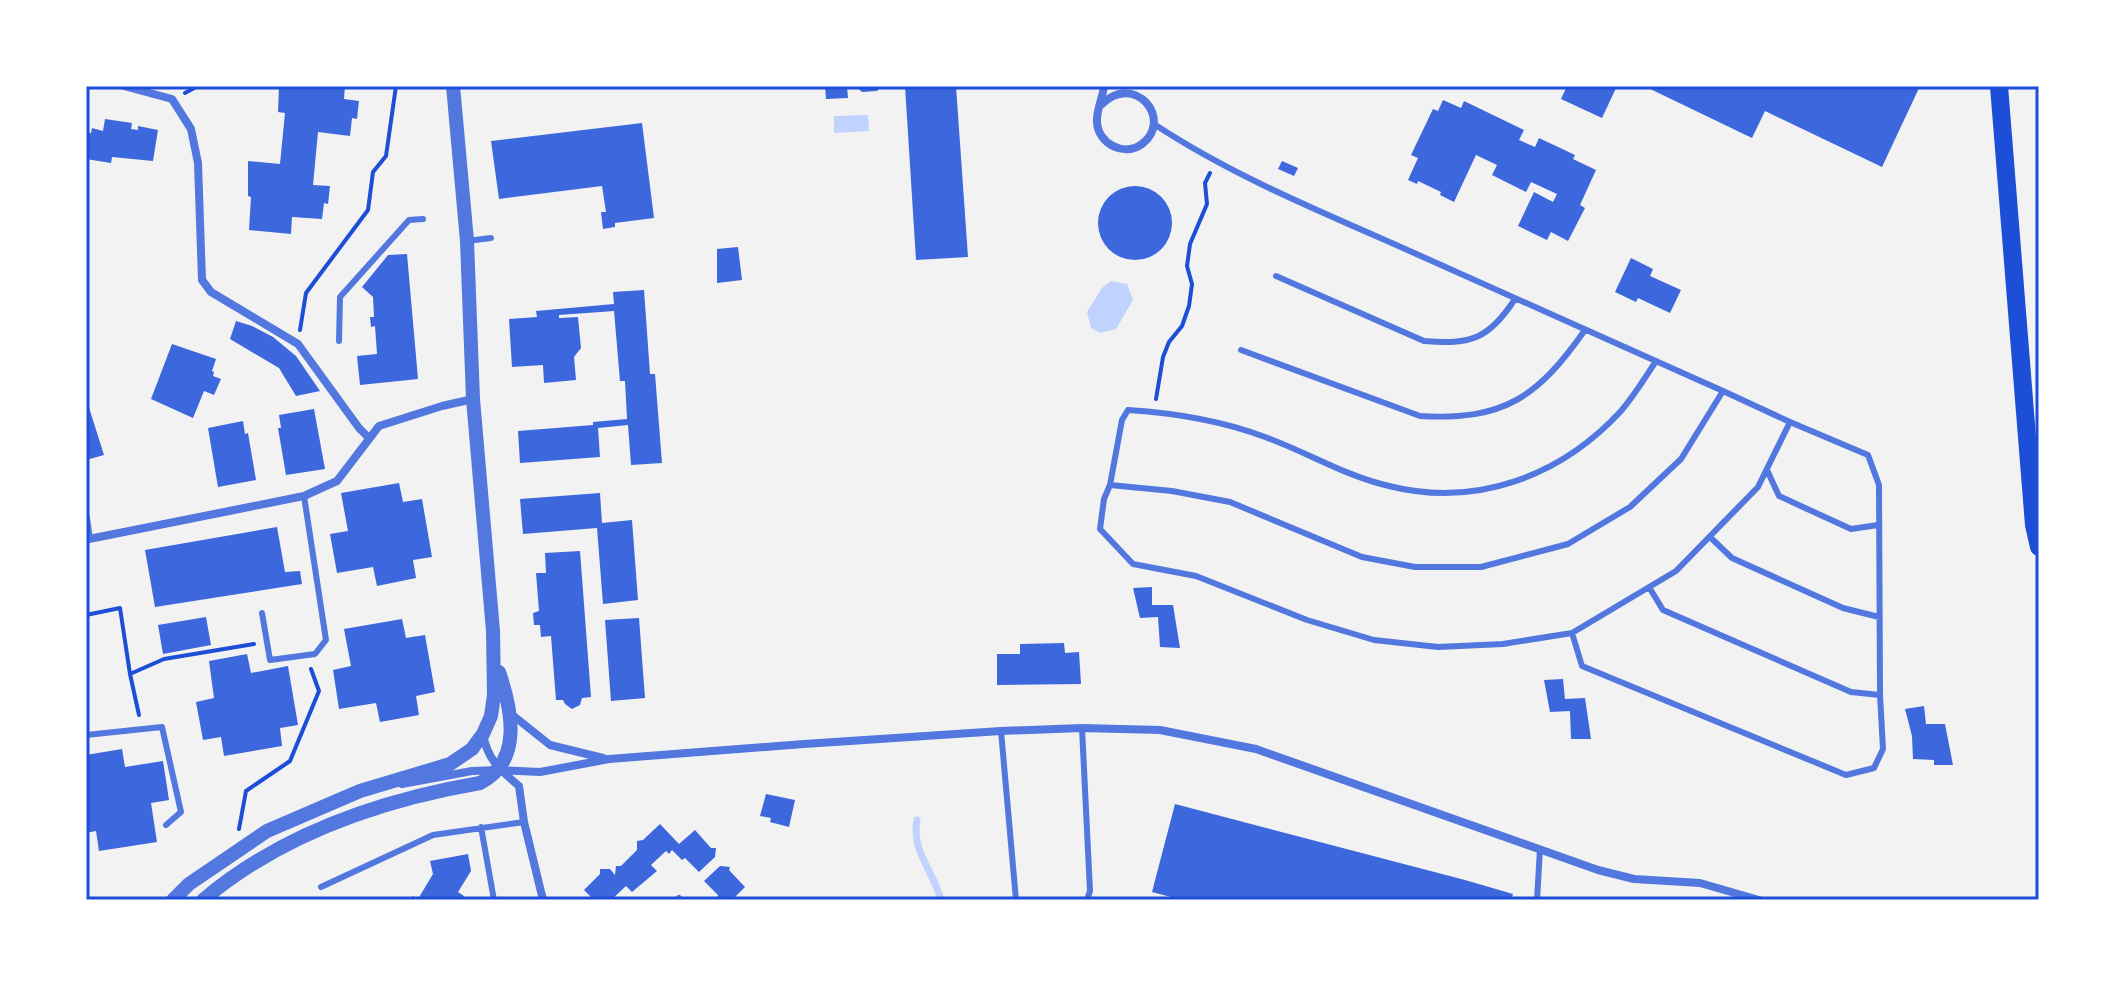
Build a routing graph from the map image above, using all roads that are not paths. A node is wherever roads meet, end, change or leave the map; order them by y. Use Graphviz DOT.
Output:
graph roads {
  1 [pos="124,86"];
  2 [pos="453,86"];
  3 [pos="1104,86"];
  4 [pos="1138,86"];
  5 [pos="1999,86"];
  6 [pos="1145,100"];
  7 [pos="1101,105"];
  8 [pos="1154,124"];
  9 [pos="423,219"];
  10 [pos="491,238"];
  11 [pos="467,241"];
  12 [pos="1276,276"];
  13 [pos="1515,299"];
  14 [pos="1585,330"];
  15 [pos="339,341"];
  16 [pos="1241,350"];
  17 [pos="1656,361"];
  18 [pos="1723,391"];
  19 [pos="473,399"];
  20 [pos="1790,422"];
  21 [pos="369,438"];
  22 [pos="1767,470"];
  23 [pos="1110,485"];
  24 [pos="304,496"];
  25 [pos="86,518"];
  26 [pos="1878,525"];
  27 [pos="1710,537"];
  28 [pos="88,542"];
  29 [pos="2039,547"];
  30 [pos="1649,587"];
  31 [pos="262,613"];
  32 [pos="1879,617"];
  33 [pos="1572,633"];
  34 [pos="494,656"];
  35 [pos="1880,695"];
  36 [pos="509,713"];
  37 [pos="1082,728"];
  38 [pos="86,730"];
  39 [pos="1001,731"];
  40 [pos="483,734"];
  41 [pos="609,759"];
  42 [pos="499,770"];
  43 [pos="379,786"];
  44 [pos="524,822"];
  45 [pos="166,825"];
  46 [pos="481,827"];
  47 [pos="1540,849"];
  48 [pos="321,887"];
  49 [pos="173,900"];
  50 [pos="203,900"];
  51 [pos="494,900"];
  52 [pos="543,900"];
  53 [pos="1016,900"];
  54 [pos="1087,900"];
  55 [pos="1537,900"];
  56 [pos="1759,900"];
  1 -- 21 [label="street"];
  2 -- 11 [label="street"];
  3 -- 7 [label="street"];
  4 -- 6 [label="street"];
  5 -- 29 [label="highway"];
  6 -- 7 [label="street"];
  6 -- 8 [label="street"];
  7 -- 8 [label="street"];
  8 -- 13 [label="lane"];
  9 -- 15 [label="lane"];
  10 -- 11 [label="lane"];
  11 -- 19 [label="street"];
  12 -- 13 [label="lane"];
  13 -- 14 [label="lane"];
  14 -- 16 [label="lane"];
  14 -- 17 [label="lane"];
  17 -- 18 [label="lane"];
  17 -- 23 [label="lane"];
  18 -- 20 [label="lane"];
  18 -- 23 [label="lane"];
  19 -- 21 [label="street"];
  19 -- 34 [label="street"];
  20 -- 22 [label="lane"];
  20 -- 26 [label="lane"];
  21 -- 24 [label="street"];
  22 -- 26 [label="lane"];
  22 -- 27 [label="lane"];
  23 -- 33 [label="lane"];
  24 -- 28 [label="street"];
  24 -- 31 [label="lane"];
  25 -- 28 [label="street"];
  26 -- 32 [label="lane"];
  27 -- 30 [label="lane"];
  27 -- 32 [label="lane"];
  30 -- 33 [label="lane"];
  30 -- 35 [label="lane"];
  32 -- 35 [label="lane"];
  33 -- 35 [label="lane"];
  34 -- 36 [label="street"];
  34 -- 40 [label="street"];
  36 -- 41 [label="street"];
  36 -- 42 [label="street"];
  37 -- 39 [label="street"];
  37 -- 47 [label="street"];
  37 -- 54 [label="lane"];
  38 -- 45 [label="lane"];
  39 -- 41 [label="street"];
  39 -- 53 [label="lane"];
  40 -- 42 [label="street"];
  40 -- 43 [label="street"];
  41 -- 42 [label="street"];
  42 -- 43 [label="street"];
  42 -- 44 [label="street"];
  42 -- 50 [label="street"];
  43 -- 49 [label="street"];
  44 -- 46 [label="lane"];
  44 -- 52 [label="street"];
  46 -- 48 [label="lane"];
  46 -- 51 [label="lane"];
  47 -- 55 [label="lane"];
  47 -- 56 [label="street"];
}
